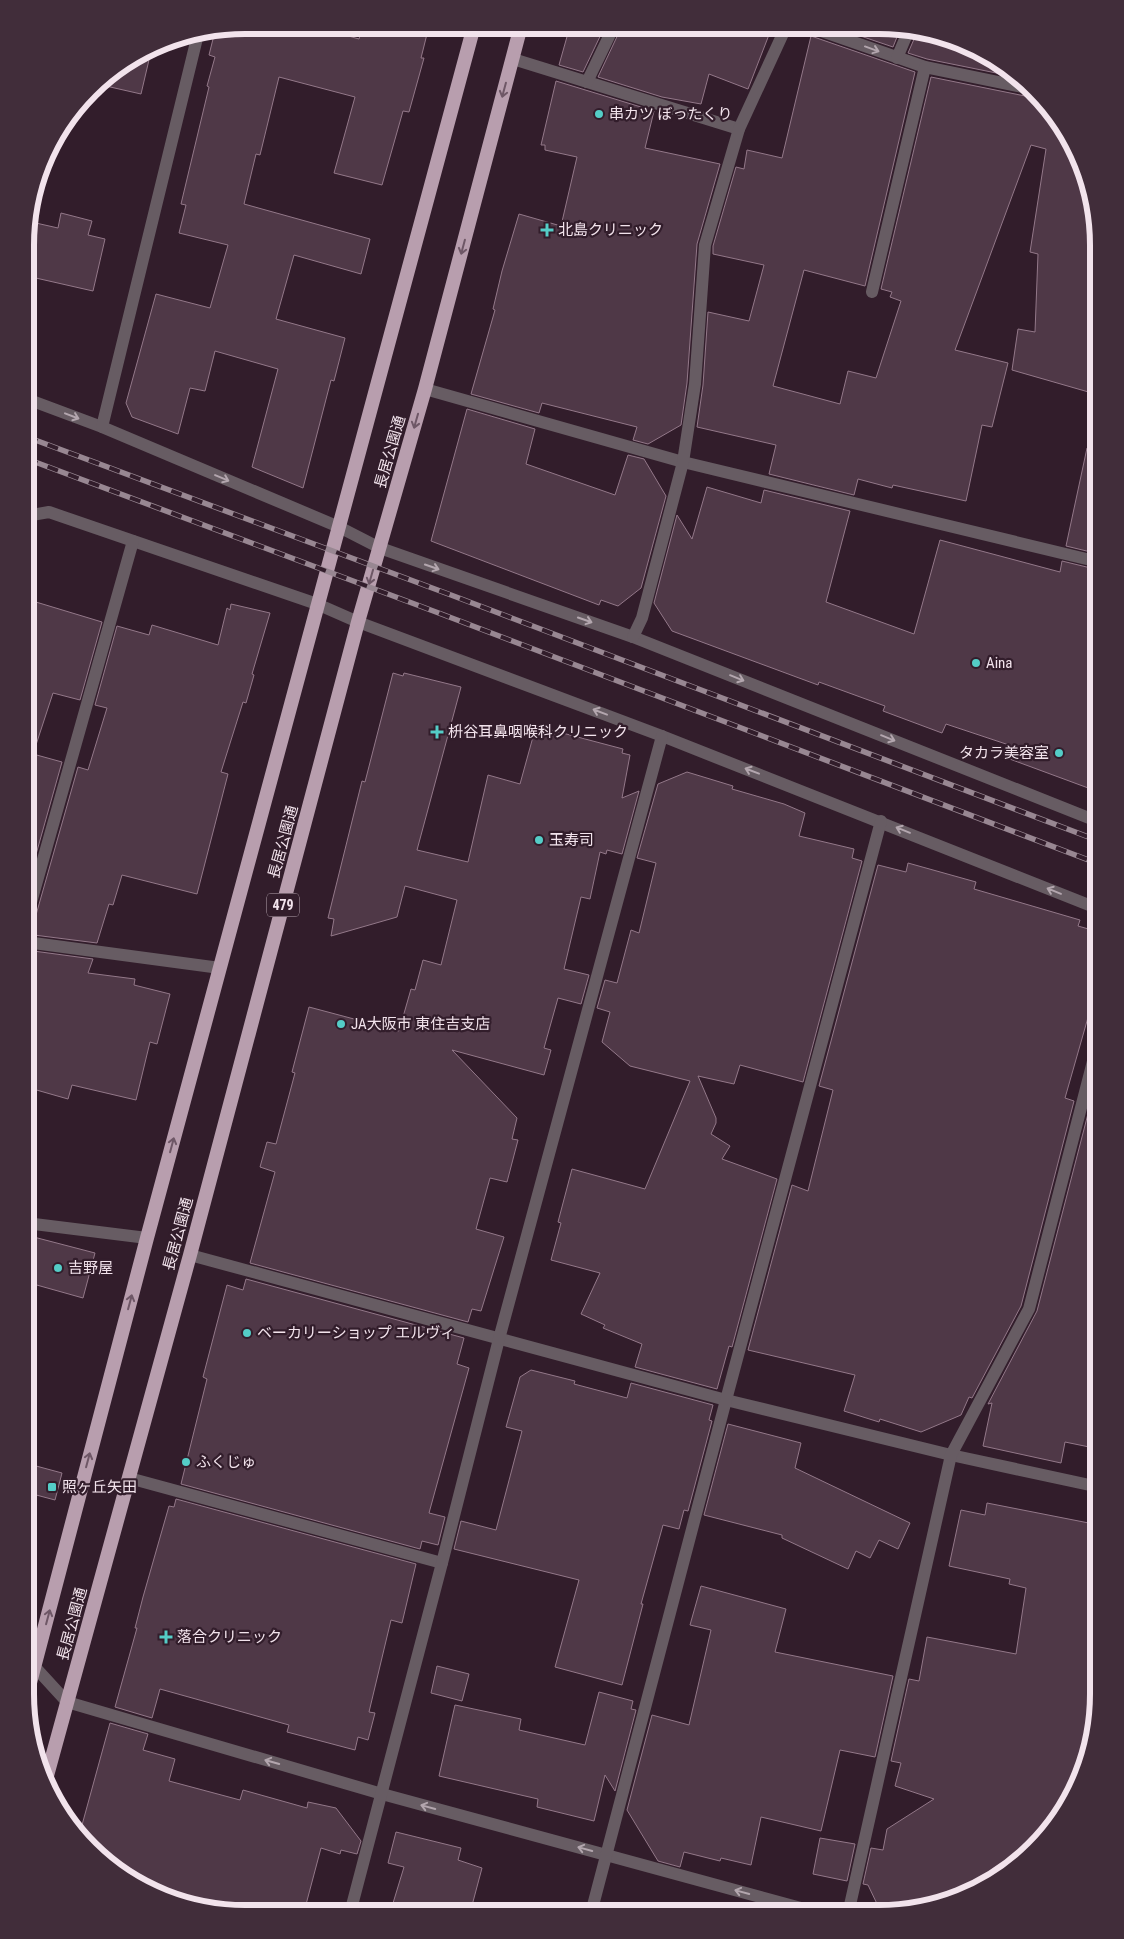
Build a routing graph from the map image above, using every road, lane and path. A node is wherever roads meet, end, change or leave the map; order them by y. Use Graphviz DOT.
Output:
graph roads {
  1 [pos="472,34"];
  2 [pos="519,34"];
  3 [pos="610,34"];
  4 [pos="783,34"];
  5 [pos="830,34"];
  6 [pos="907,36"];
  7 [pos="197,40"];
  8 [pos="897,58"];
  9 [pos="513,59"];
  10 [pos="924,67"];
  11 [pos="587,82"];
  12 [pos="1018,86"];
  13 [pos="739,129"];
  14 [pos="872,292"];
  15 [pos="425,389"];
  16 [pos="34,402"];
  17 [pos="102,427"];
  18 [pos="683,462"];
  19 [pos="34,515"];
  20 [pos="339,527"];
  21 [pos="133,541"];
  22 [pos="380,548"];
  23 [pos="1090,560"];
  24 [pos="317,604"];
  25 [pos="358,622"];
  26 [pos="633,637"];
  27 [pos="662,736"];
  28 [pos="1090,818"];
  29 [pos="881,821"];
  30 [pos="34,892"];
  31 [pos="1090,905"];
  32 [pos="34,943"];
  33 [pos="220,968"];
  34 [pos="1090,1073"];
  35 [pos="34,1224"];
  36 [pos="147,1238"];
  37 [pos="190,1255"];
  38 [pos="499,1339"];
  39 [pos="726,1400"];
  40 [pos="951,1455"];
  41 [pos="129,1478"];
  42 [pos="1090,1485"];
  43 [pos="442,1563"];
  44 [pos="34,1650"];
  45 [pos="34,1669"];
  46 [pos="68,1702"];
  47 [pos="49,1771"];
  48 [pos="382,1794"];
  49 [pos="606,1855"];
  50 [pos="352,1905"];
  51 [pos="593,1905"];
  52 [pos="789,1905"];
  53 [pos="850,1905"];
  1 -- 20 [label="highway, 長居公園通"];
  2 -- 9 [label="highway, 長居公園通 / 479"];
  3 -- 11 [label="street"];
  4 -- 13 [label="street"];
  5 -- 8 [label="street, one-way"];
  6 -- 8 [label="street"];
  7 -- 17 [label="street"];
  8 -- 10 [label="street"];
  9 -- 11 [label="street"];
  9 -- 15 [label="highway, 長居公園通 / 479, one-way"];
  10 -- 12 [label="street"];
  10 -- 14 [label="street"];
  11 -- 13 [label="street"];
  13 -- 18 [label="street"];
  15 -- 18 [label="street"];
  15 -- 22 [label="highway, 長居公園通 / 479, one-way"];
  16 -- 17 [label="street, one-way"];
  17 -- 20 [label="street, one-way"];
  18 -- 23 [label="street"];
  18 -- 26 [label="street"];
  19 -- 21 [label="street"];
  20 -- 22 [label="street"];
  20 -- 24 [label="highway, 長居公園通"];
  21 -- 24 [label="street"];
  21 -- 30 [label="street"];
  22 -- 25 [label="highway, 長居公園通 / 479, one-way"];
  22 -- 26 [label="street, one-way"];
  24 -- 25 [label="street"];
  24 -- 33 [label="highway, 長居公園通"];
  27 -- 25 [label="street, one-way"];
  25 -- 37 [label="highway, 長居公園通 / 479"];
  26 -- 28 [label="street, one-way"];
  29 -- 27 [label="street, one-way"];
  27 -- 38 [label="street"];
  31 -- 29 [label="street, one-way"];
  29 -- 39 [label="street"];
  32 -- 33 [label="street"];
  36 -- 33 [label="highway, 長居公園通, one-way"];
  34 -- 40 [label="street"];
  35 -- 36 [label="street"];
  44 -- 36 [label="highway, 長居公園通, one-way"];
  37 -- 38 [label="street"];
  37 -- 41 [label="highway, 長居公園通 / 479"];
  38 -- 39 [label="street"];
  38 -- 43 [label="street"];
  39 -- 40 [label="street"];
  39 -- 49 [label="street"];
  40 -- 42 [label="street"];
  40 -- 53 [label="street"];
  41 -- 43 [label="street"];
  41 -- 46 [label="highway, 長居公園通 / 479"];
  43 -- 48 [label="street"];
  45 -- 46 [label="street"];
  46 -- 47 [label="highway, 長居公園通 / 479"];
  48 -- 46 [label="street, one-way"];
  49 -- 48 [label="street, one-way"];
  48 -- 50 [label="street"];
  49 -- 51 [label="street"];
  52 -- 49 [label="street, one-way"];
}
